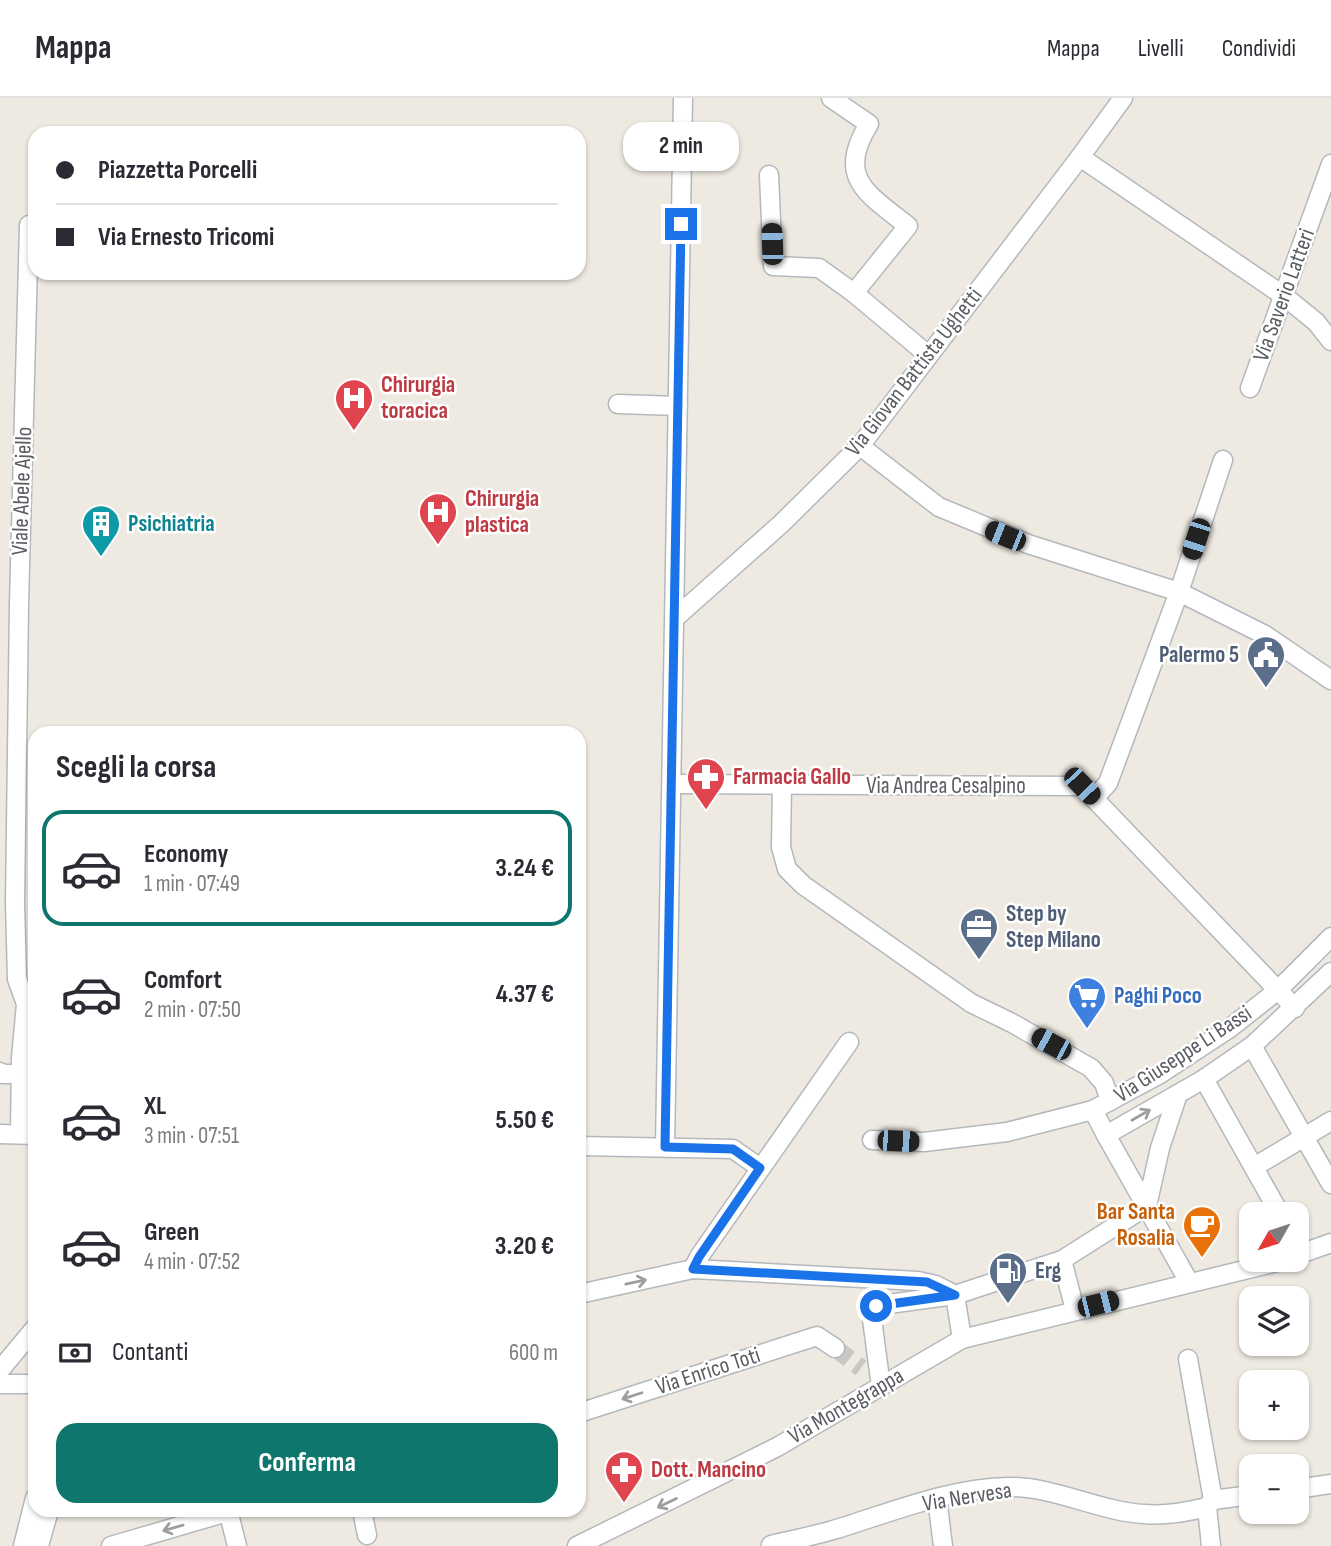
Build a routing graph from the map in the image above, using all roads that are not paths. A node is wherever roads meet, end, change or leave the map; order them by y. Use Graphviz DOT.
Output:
graph roads {
  1 [pos="683,98"];
  2 [pos="831,98"];
  3 [pos="1123,98"];
  4 [pos="1080,157"];
  5 [pos="1331,164"];
  6 [pos="769,175"];
  7 [pos="28,263"];
  8 [pos="854,293"];
  9 [pos="1284,296"];
  10 [pos="1324,323"];
  11 [pos="1331,341"];
  12 [pos="928,355"];
  13 [pos="1250,388"];
  14 [pos="618,404"];
  15 [pos="678,406"];
  16 [pos="860,446"];
  17 [pos="1223,460"];
  18 [pos="1179,592"];
  19 [pos="675,618"];
  20 [pos="1331,680"];
  21 [pos="671,784"];
  22 [pos="782,785"];
  23 [pos="1094,798"];
  24 [pos="1331,937"];
  25 [pos="1331,972"];
  26 [pos="1278,990"];
  27 [pos="28,1004"];
  28 [pos="1295,1008"];
  29 [pos="849,1042"];
  30 [pos="1252,1046"];
  31 [pos="24,1068"];
  32 [pos="0,1072"];
  33 [pos="1204,1079"];
  34 [pos="0,1083"];
  35 [pos="1178,1094"];
  36 [pos="1110,1101"];
  37 [pos="1093,1110"];
  38 [pos="1331,1121"];
  39 [pos="0,1134"];
  40 [pos="27,1134"];
  41 [pos="1106,1135"];
  42 [pos="1305,1137"];
  43 [pos="872,1140"];
  44 [pos="586,1146"];
  45 [pos="665,1147"];
  46 [pos="1254,1167"];
  47 [pos="760,1168"];
  48 [pos="1331,1184"];
  49 [pos="1273,1202"];
  50 [pos="1147,1206"];
  51 [pos="1331,1244"];
  52 [pos="1309,1250"];
  53 [pos="1062,1260"];
  54 [pos="693,1269"];
  55 [pos="1239,1269"];
  56 [pos="1189,1282"];
  57 [pos="586,1292"];
  58 [pos="955,1295"];
  59 [pos="1075,1310"];
  60 [pos="28,1336"];
  61 [pos="962,1339"];
  62 [pos="835,1348"];
  63 [pos="1188,1359"];
  64 [pos="861,1368"];
  65 [pos="0,1370"];
  66 [pos="882,1381"];
  67 [pos="0,1384"];
  68 [pos="28,1384"];
  69 [pos="586,1411"];
  70 [pos="1331,1484"];
  71 [pos="1309,1487"];
  72 [pos="937,1498"];
  73 [pos="1239,1498"];
  74 [pos="1210,1504"];
  75 [pos="30,1517"];
  76 [pos="47,1517"];
  77 [pos="210,1517"];
  78 [pos="231,1517"];
  79 [pos="363,1517"];
  80 [pos="367,1535"];
  81 [pos="831,1539"];
  82 [pos="771,1545"];
  83 [pos="23,1546"];
  84 [pos="39,1546"];
  85 [pos="111,1546"];
  86 [pos="237,1546"];
  87 [pos="577,1546"];
  88 [pos="943,1546"];
  89 [pos="1211,1546"];
  1 -- 15 [label="street"];
  2 -- 8 [label="street"];
  3 -- 4 [label="street, Via Giovan Battista Ughetti"];
  4 -- 9 [label="street"];
  4 -- 12 [label="street, Via Giovan Battista Ughetti"];
  5 -- 9 [label="street, Via Saverio Latteri"];
  6 -- 8 [label="street"];
  7 -- 27 [label="street, Viale Abele Ajello"];
  8 -- 12 [label="street"];
  9 -- 10 [label="street"];
  9 -- 13 [label="street, Via Saverio Latteri"];
  10 -- 11 [label="street"];
  12 -- 16 [label="street, Via Giovan Battista Ughetti"];
  14 -- 15 [label="street"];
  15 -- 19 [label="street"];
  16 -- 18 [label="street"];
  16 -- 19 [label="street, Via Giovan Battista Ughetti"];
  17 -- 18 [label="street"];
  18 -- 20 [label="street"];
  18 -- 23 [label="street"];
  19 -- 21 [label="street"];
  21 -- 22 [label="street, Via Andrea Cesalpino"];
  21 -- 45 [label="street"];
  22 -- 23 [label="street, Via Andrea Cesalpino"];
  22 -- 36 [label="street"];
  23 -- 26 [label="street, Via Andrea Cesalpino"];
  24 -- 26 [label="street, Via Giuseppe Li Bassi"];
  25 -- 28 [label="street, Via Giuseppe Li Bassi"];
  26 -- 28 [label="street, Via Andrea Cesalpino"];
  26 -- 36 [label="street, Via Giuseppe Li Bassi"];
  27 -- 31 [label="street, Viale Abele Ajello"];
  28 -- 30 [label="street, Via Giuseppe Li Bassi"];
  29 -- 47 [label="street"];
  30 -- 33 [label="street, Via Giuseppe Li Bassi"];
  30 -- 42 [label="street"];
  31 -- 32 [label="street"];
  31 -- 34 [label="street"];
  31 -- 40 [label="street, Viale Abele Ajello"];
  33 -- 35 [label="street, Via Giuseppe Li Bassi"];
  33 -- 46 [label="street"];
  41 -- 35 [label="street, Via Giuseppe Li Bassi, one-way"];
  35 -- 50 [label="street"];
  36 -- 37 [label="street, Via Giuseppe Li Bassi"];
  37 -- 41 [label="street, Via Giuseppe Li Bassi"];
  37 -- 43 [label="street, Via Giuseppe Li Bassi"];
  38 -- 42 [label="street"];
  39 -- 40 [label="street"];
  41 -- 50 [label="street"];
  42 -- 46 [label="street"];
  42 -- 48 [label="street"];
  44 -- 45 [label="street"];
  45 -- 47 [label="street"];
  46 -- 49 [label="street"];
  47 -- 54 [label="street"];
  50 -- 53 [label="street"];
  50 -- 56 [label="street"];
  51 -- 52 [label="street, Via Montegrappa"];
  53 -- 58 [label="street"];
  53 -- 59 [label="street"];
  57 -- 54 [label="street, one-way"];
  54 -- 58 [label="street"];
  55 -- 56 [label="street, Via Montegrappa"];
  56 -- 59 [label="street, Via Montegrappa"];
  58 -- 61 [label="street"];
  58 -- 66 [label="street"];
  59 -- 61 [label="street, Via Montegrappa"];
  60 -- 65 [label="street"];
  61 -- 66 [label="street, Via Montegrappa"];
  62 -- 69 [label="street, Via Enrico Toti, one-way"];
  63 -- 74 [label="street"];
  64 -- 66 [label="street"];
  66 -- 87 [label="street, Via Montegrappa, one-way"];
  67 -- 68 [label="street"];
  70 -- 71 [label="street"];
  72 -- 74 [label="street, Via Nervesa"];
  72 -- 81 [label="street, Via Nervesa"];
  72 -- 88 [label="street"];
  73 -- 74 [label="street, Via Nervesa"];
  74 -- 89 [label="street"];
  75 -- 83 [label="street"];
  76 -- 84 [label="street"];
  77 -- 85 [label="street, one-way"];
  78 -- 86 [label="street"];
  79 -- 80 [label="street"];
  81 -- 82 [label="street, Via Nervesa"];
}
